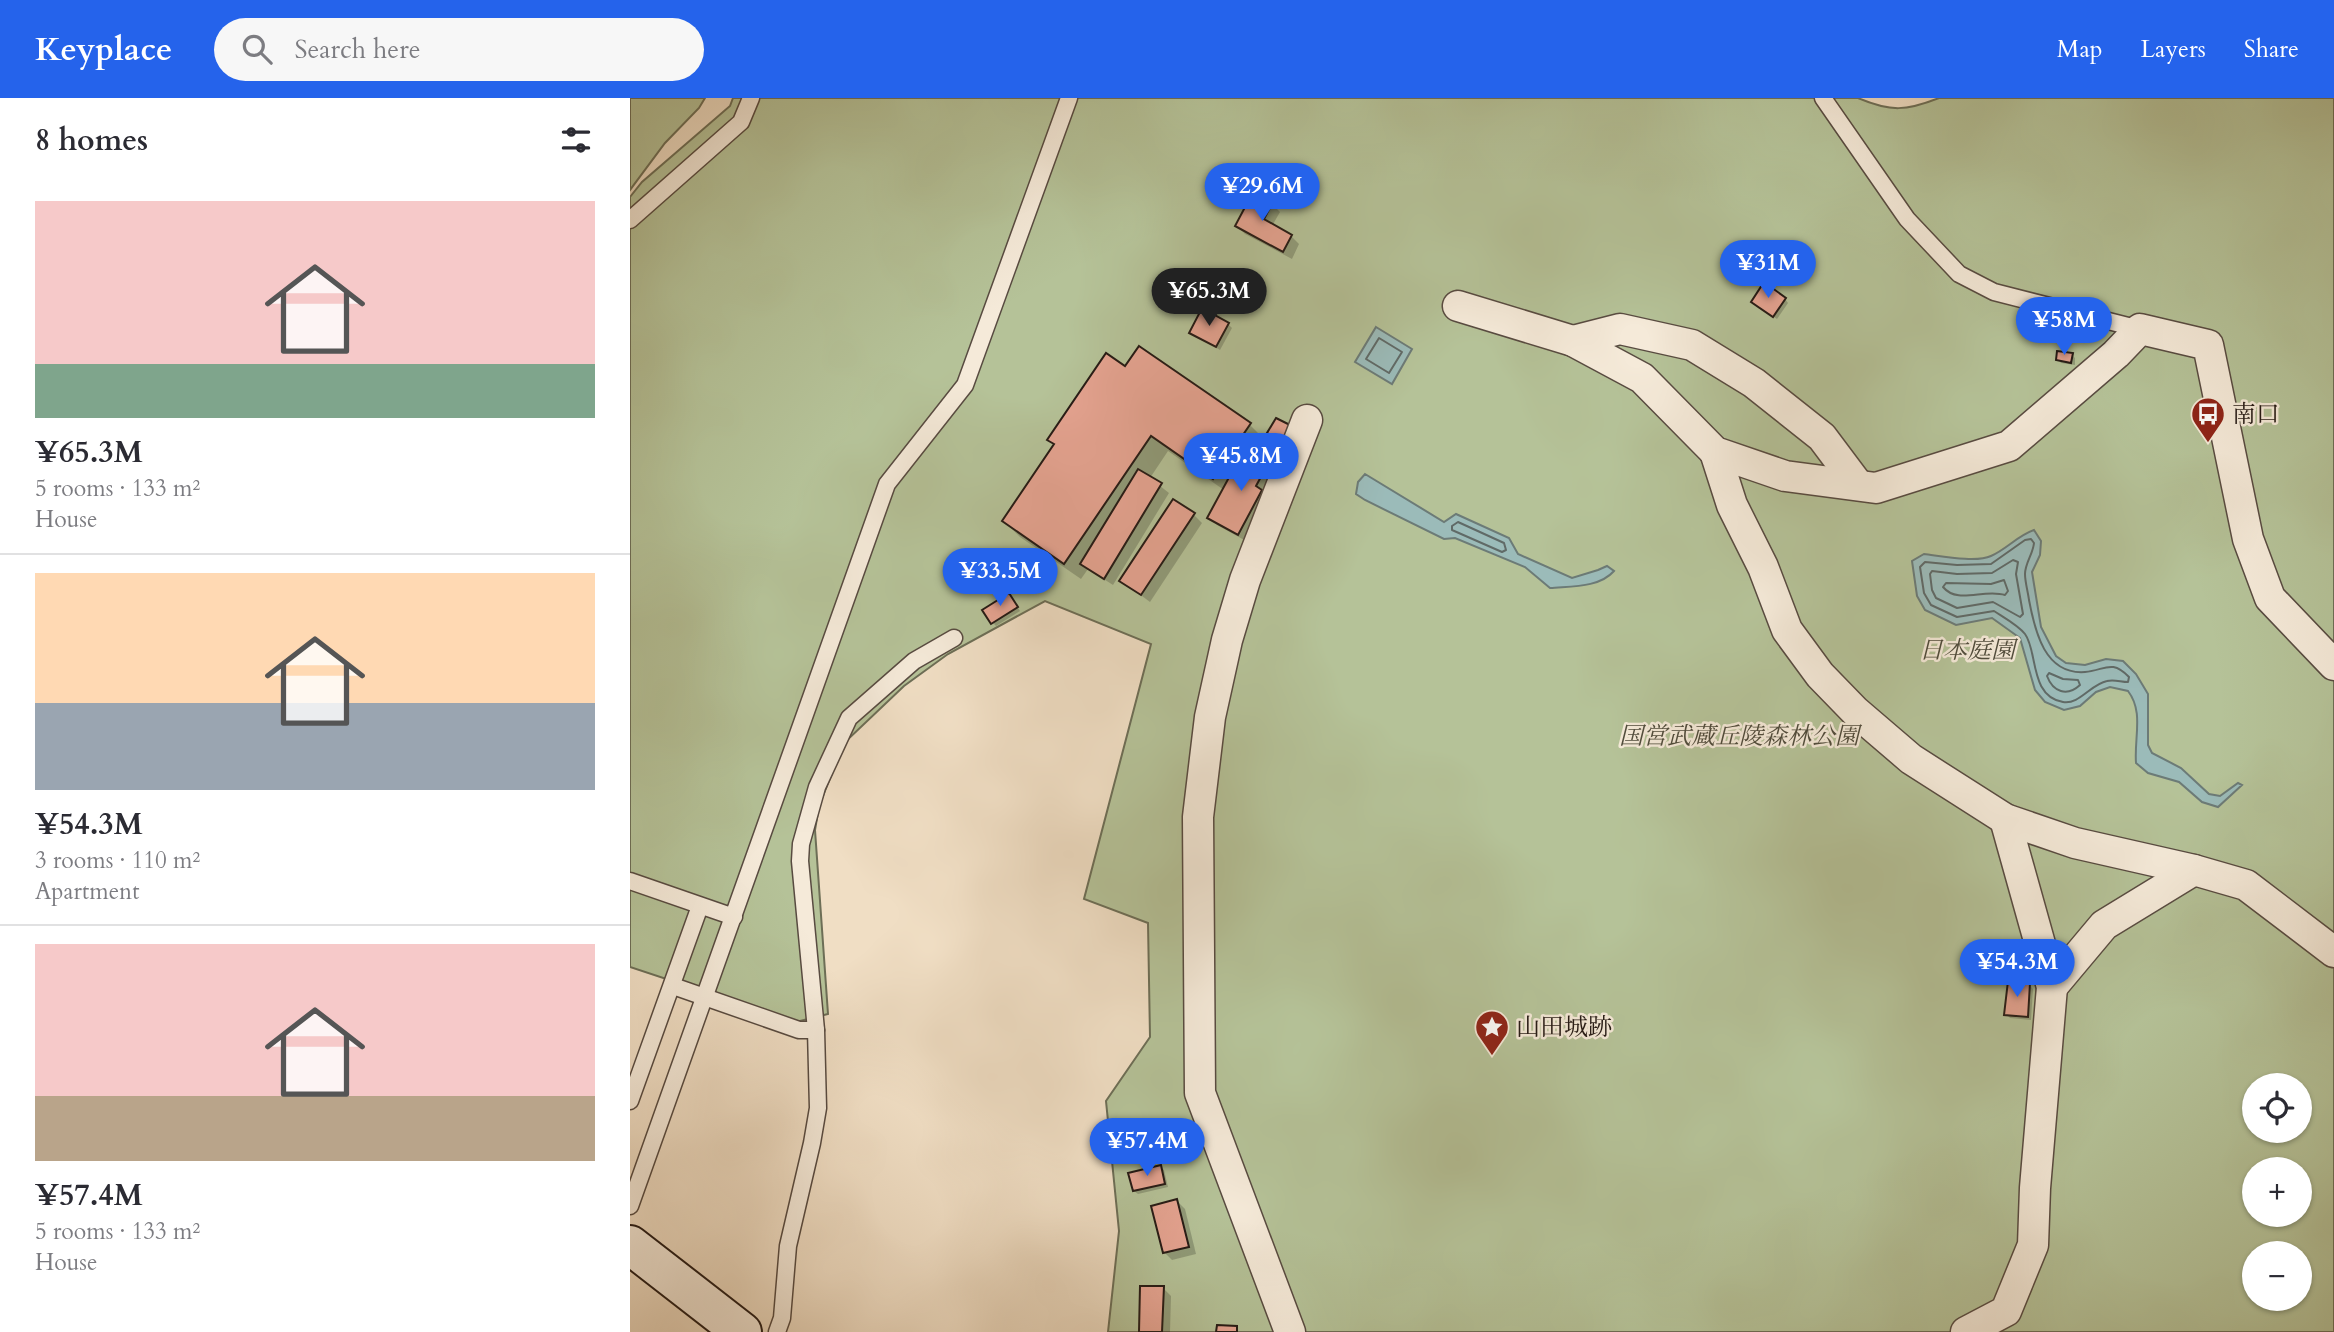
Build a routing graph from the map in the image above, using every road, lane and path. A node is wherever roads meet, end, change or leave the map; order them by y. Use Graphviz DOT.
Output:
graph roads {
  1 [pos="751,98"];
  2 [pos="1069,98"];
  3 [pos="1823,98"];
  4 [pos="630,219"];
  5 [pos="1458,306"];
  6 [pos="2140,329"];
  7 [pos="1573,341"];
  8 [pos="1307,420"];
  9 [pos="1714,452"];
  10 [pos="1858,485"];
  11 [pos="954,638"];
  12 [pos="2334,665"];
  13 [pos="2005,820"];
  14 [pos="2194,870"];
  15 [pos="630,881"];
  16 [pos="700,906"];
  17 [pos="734,917"];
  18 [pos="2334,952"];
  19 [pos="673,986"];
  20 [pos="2052,987"];
  21 [pos="705,998"];
  22 [pos="816,1030"];
  23 [pos="630,1101"];
  24 [pos="630,1206"];
  25 [pos="630,1245"];
  26 [pos="743,1332"];
  27 [pos="777,1332"];
  28 [pos="1290,1332"];
  29 [pos="1966,1332"];
  1 -- 4 [label="lane"];
  2 -- 17 [label="lane"];
  3 -- 6 [label="lane"];
  5 -- 7 [label="street"];
  6 -- 10 [label="street"];
  6 -- 12 [label="street"];
  7 -- 9 [label="street"];
  7 -- 10 [label="street"];
  8 -- 28 [label="street"];
  9 -- 10 [label="street"];
  9 -- 13 [label="street"];
  11 -- 22 [label="lane"];
  13 -- 14 [label="street"];
  13 -- 20 [label="street"];
  14 -- 18 [label="street"];
  14 -- 20 [label="street"];
  15 -- 16 [label="lane"];
  16 -- 17 [label="lane"];
  16 -- 19 [label="lane"];
  17 -- 21 [label="lane"];
  19 -- 21 [label="lane"];
  19 -- 23 [label="lane"];
  20 -- 29 [label="street"];
  21 -- 22 [label="lane"];
  21 -- 24 [label="lane"];
  22 -- 27 [label="lane"];
  25 -- 26 [label="main road"];
}
